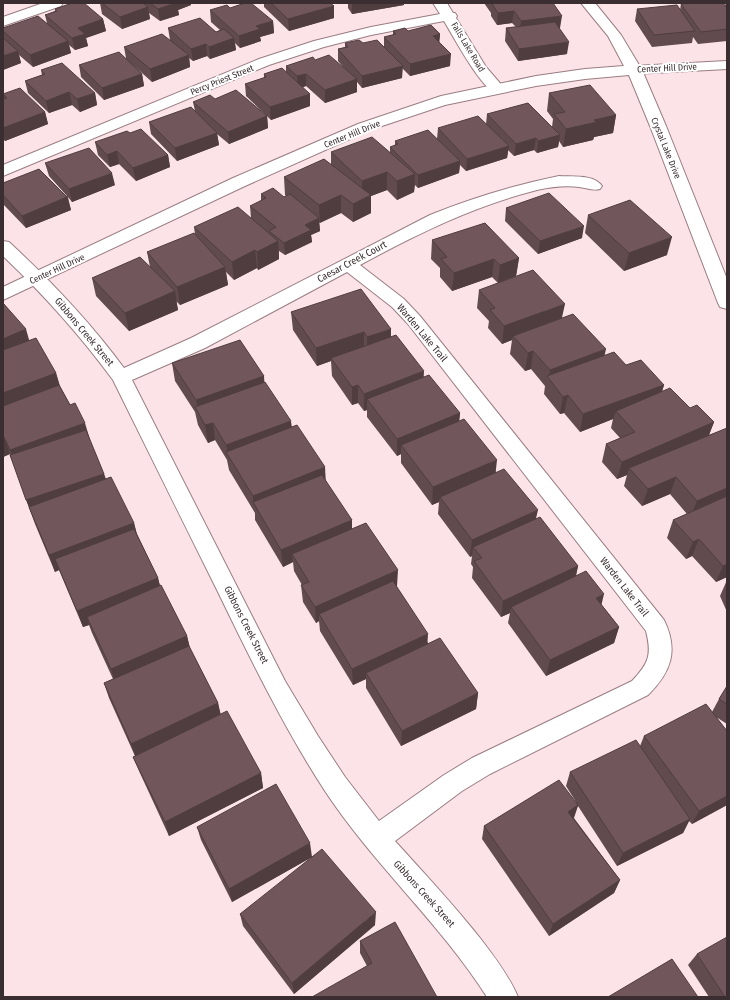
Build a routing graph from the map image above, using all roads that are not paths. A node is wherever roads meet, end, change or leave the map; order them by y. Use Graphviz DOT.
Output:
graph roads {
  1 [pos="56,3"];
  2 [pos="440,3"];
  3 [pos="588,3"];
  4 [pos="450,16"];
  5 [pos="3,22"];
  6 [pos="727,65"];
  7 [pos="634,70"];
  8 [pos="498,89"];
  9 [pos="3,171"];
  10 [pos="594,186"];
  11 [pos="3,246"];
  12 [pos="348,264"];
  13 [pos="37,278"];
  14 [pos="3,294"];
  15 [pos="727,303"];
  16 [pos="121,377"];
  17 [pos="376,839"];
  18 [pos="504,997"];
  1 -- 5 [label="street"];
  2 -- 4 [label="street, Falls Lake Road"];
  3 -- 7 [label="street, Crystal Lake Drive"];
  4 -- 8 [label="street, Falls Lake Road"];
  4 -- 9 [label="street, Percy Priest Street"];
  6 -- 7 [label="street, Center Hill Drive"];
  7 -- 8 [label="street, Center Hill Drive"];
  7 -- 15 [label="street, Crystal Lake Drive"];
  8 -- 13 [label="street, Center Hill Drive"];
  10 -- 12 [label="street, Caesar Creek Court"];
  11 -- 13 [label="street, Gibbons Creek Street"];
  12 -- 16 [label="street, Caesar Creek Court"];
  12 -- 17 [label="street, Warden Lake Trail"];
  13 -- 14 [label="street, Center Hill Drive"];
  13 -- 16 [label="street, Gibbons Creek Street"];
  16 -- 17 [label="street, Gibbons Creek Street"];
  17 -- 18 [label="street, Gibbons Creek Street"];
}
